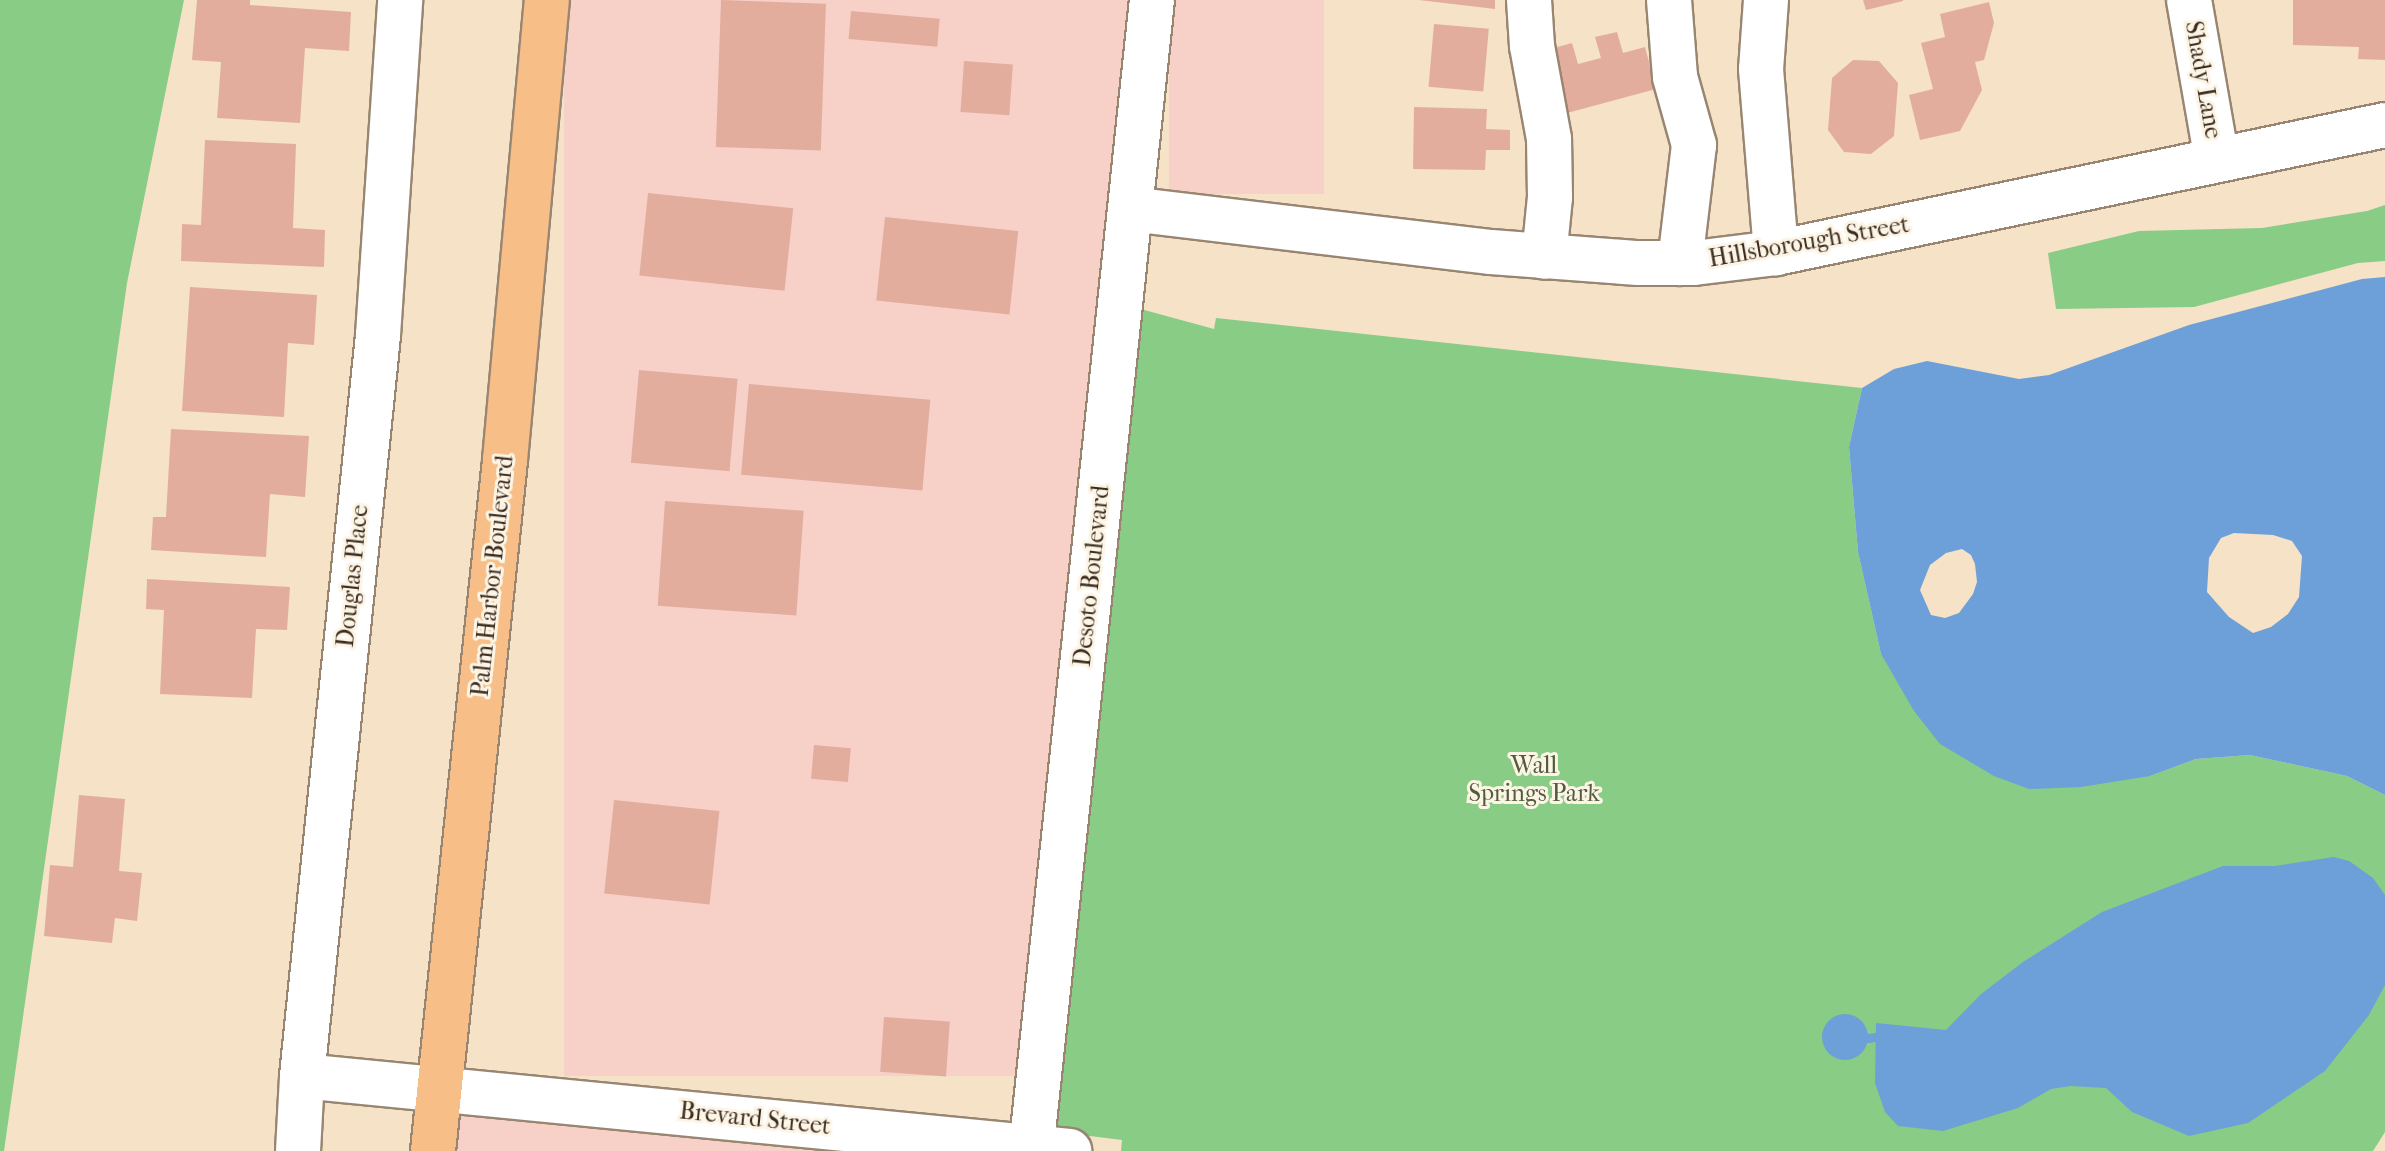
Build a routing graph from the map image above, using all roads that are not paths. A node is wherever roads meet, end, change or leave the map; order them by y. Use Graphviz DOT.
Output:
graph roads {
  1 [pos="400,0"];
  2 [pos="547,0"];
  3 [pos="1152,0"];
  4 [pos="1529,0"];
  5 [pos="1669,0"];
  6 [pos="1766,0"];
  7 [pos="2189,0"];
  8 [pos="2385,125"];
  9 [pos="2217,160"];
  10 [pos="1130,209"];
  11 [pos="1776,253"];
  12 [pos="1544,257"];
  13 [pos="1680,263"];
  14 [pos="302,1076"];
  15 [pos="440,1087"];
  16 [pos="1044,1149"];
  17 [pos="298,1151"];
  18 [pos="433,1151"];
  1 -- 14 [label="street, Douglas Place"];
  2 -- 15 [label="main road, Palm Harbor Boulevard"];
  3 -- 10 [label="street, Desoto Boulevard"];
  4 -- 12 [label="street"];
  5 -- 13 [label="street"];
  6 -- 11 [label="street"];
  7 -- 9 [label="street, Shady Lane"];
  8 -- 9 [label="street, Hillsborough Street"];
  9 -- 11 [label="street, Hillsborough Street"];
  10 -- 12 [label="street, Hillsborough Street"];
  10 -- 16 [label="street, Desoto Boulevard"];
  11 -- 13 [label="street, Hillsborough Street"];
  12 -- 13 [label="street, Hillsborough Street"];
  14 -- 15 [label="street, Brevard Street"];
  14 -- 17 [label="street, Douglas Place"];
  15 -- 16 [label="street, Brevard Street"];
  15 -- 18 [label="main road, Palm Harbor Boulevard"];
}
